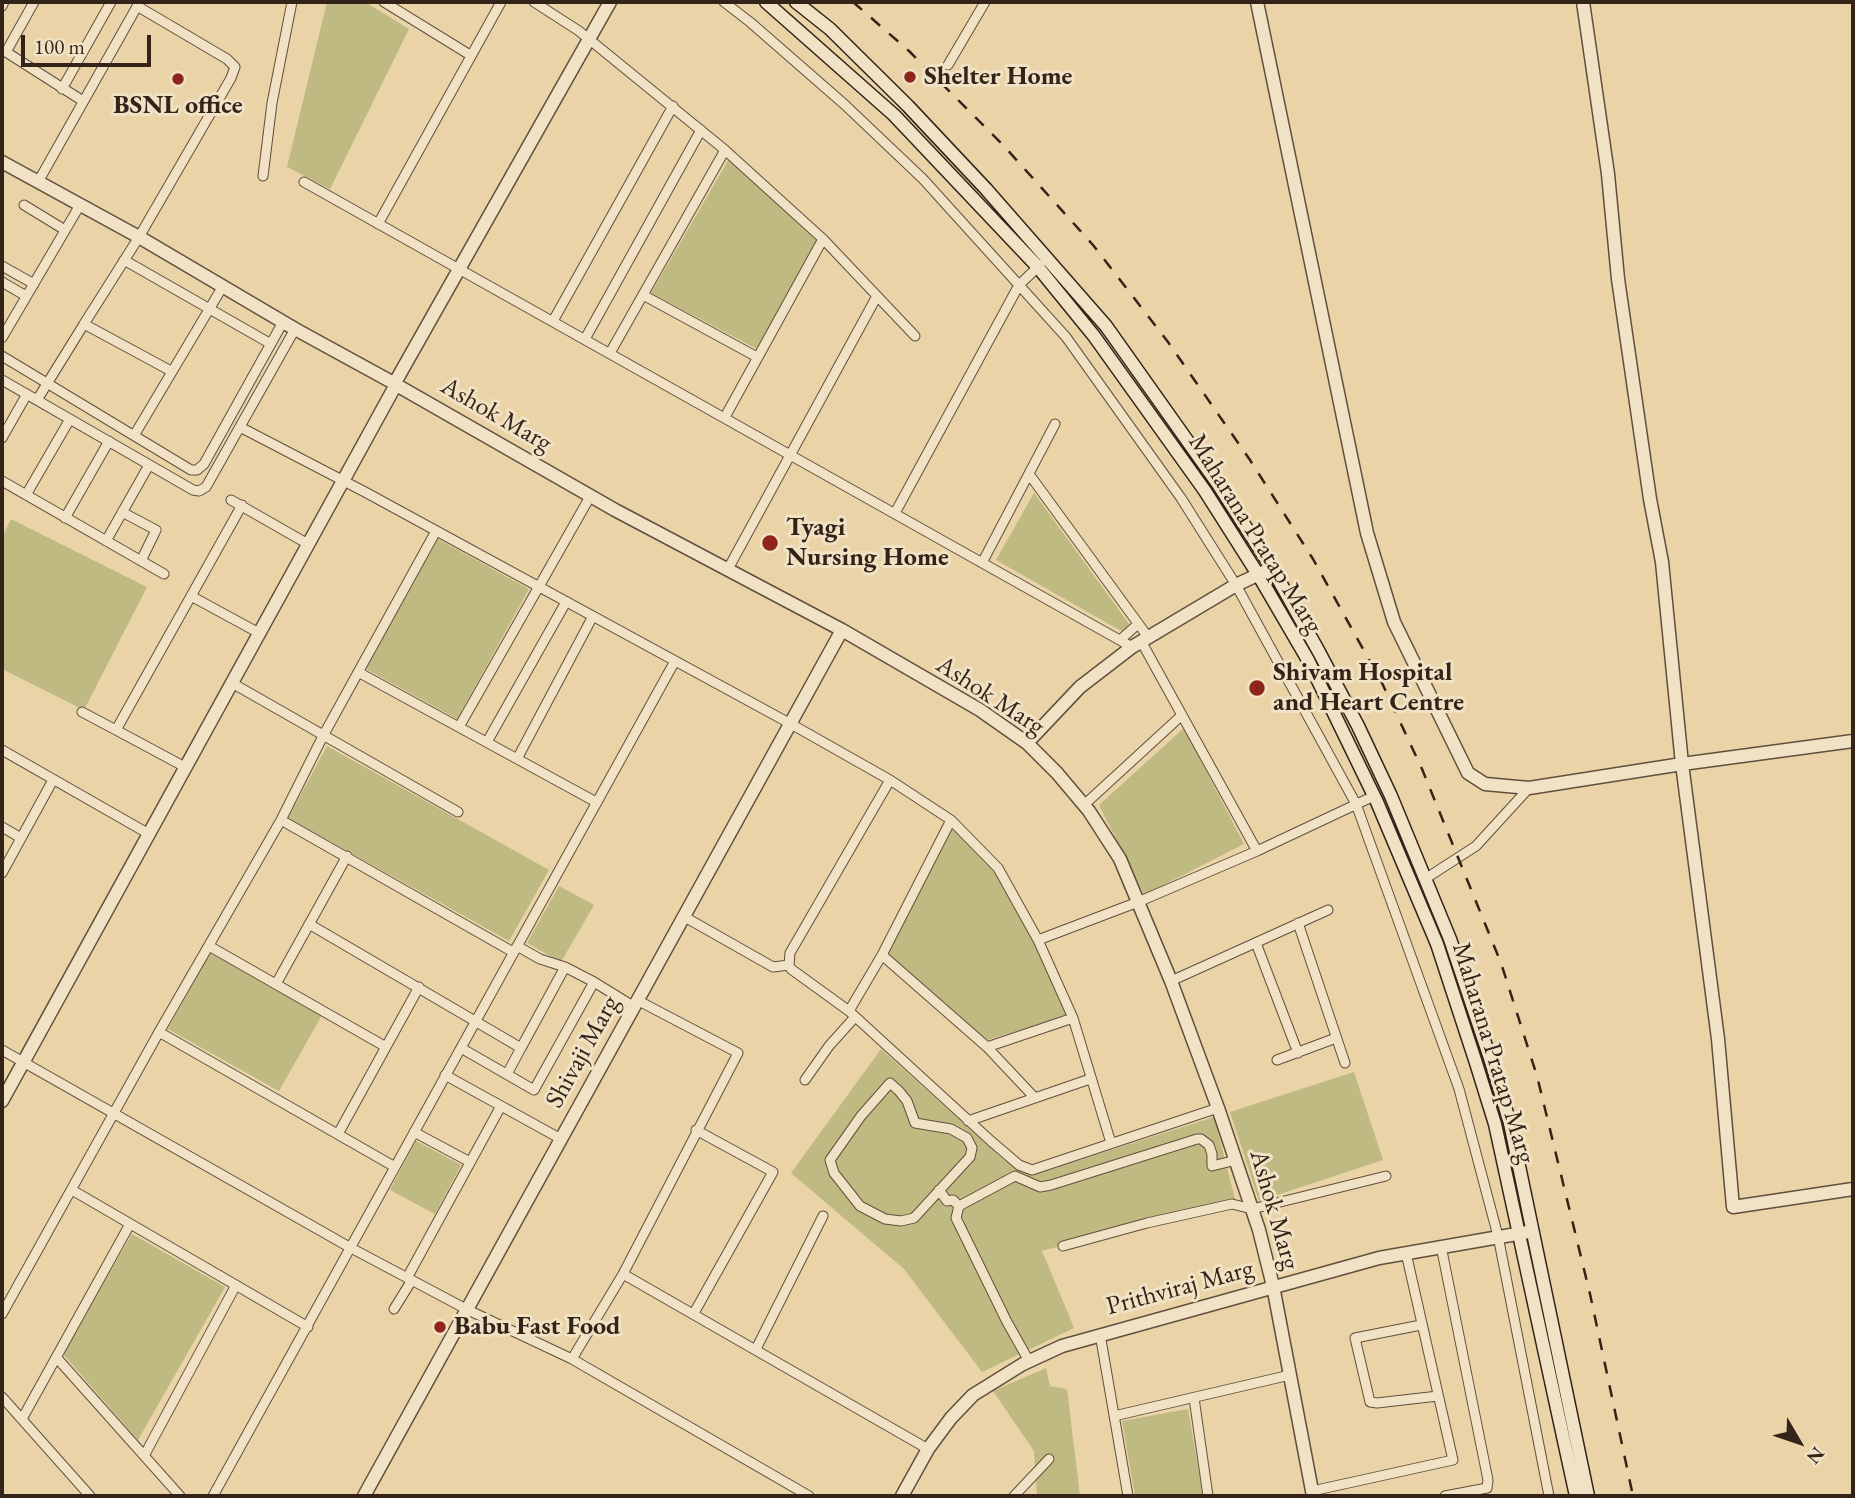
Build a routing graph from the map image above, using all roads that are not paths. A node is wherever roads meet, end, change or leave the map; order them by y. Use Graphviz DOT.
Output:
graph roads {
  1 [pos="34,2"];
  2 [pos="111,2"];
  3 [pos="292,2"];
  4 [pos="384,2"];
  5 [pos="501,2"];
  6 [pos="534,2"];
  7 [pos="610,2"];
  8 [pos="724,2"];
  9 [pos="766,2"];
  10 [pos="796,2"];
  11 [pos="985,2"];
  12 [pos="1257,2"];
  13 [pos="1583,2"];
  14 [pos="138,4"];
  15 [pos="589,38"];
  16 [pos="4,51"];
  17 [pos="470,55"];
  18 [pos="948,65"];
  19 [pos="62,89"];
  20 [pos="83,102"];
  21 [pos="673,106"];
  22 [pos="701,130"];
  23 [pos="725,150"];
  24 [pos="2,162"];
  25 [pos="263,176"];
  26 [pos="38,182"];
  27 [pos="304,182"];
  28 [pos="24,205"];
  29 [pos="80,205"];
  30 [pos="378,224"];
  31 [pos="65,230"];
  32 [pos="139,237"];
  33 [pos="823,239"];
  34 [pos="124,260"];
  35 [pos="1042,263"];
  36 [pos="2,266"];
  37 [pos="460,268"];
  38 [pos="2,282"];
  39 [pos="34,284"];
  40 [pos="1019,285"];
  41 [pos="223,286"];
  42 [pos="643,295"];
  43 [pos="26,296"];
  44 [pos="877,296"];
  45 [pos="210,308"];
  46 [pos="553,321"];
  47 [pos="283,322"];
  48 [pos="85,324"];
  49 [pos="295,329"];
  50 [pos="915,336"];
  51 [pos="2,338"];
  52 [pos="584,339"];
  53 [pos="271,344"];
  54 [pos="610,353"];
  55 [pos="2,356"];
  56 [pos="757,356"];
  57 [pos="171,372"];
  58 [pos="2,380"];
  59 [pos="48,383"];
  60 [pos="395,384"];
  61 [pos="27,394"];
  62 [pos="37,400"];
  63 [pos="724,417"];
  64 [pos="70,419"];
  65 [pos="1055,424"];
  66 [pos="240,428"];
  67 [pos="135,434"];
  68 [pos="2,438"];
  69 [pos="108,441"];
  70 [pos="791,455"];
  71 [pos="149,465"];
  72 [pos="1029,474"];
  73 [pos="2,481"];
  74 [pos="342,481"];
  75 [pos="26,495"];
  76 [pos="591,495"];
  77 [pos="231,500"];
  78 [pos="242,505"];
  79 [pos="122,512"];
  80 [pos="895,513"];
  81 [pos="65,518"];
  82 [pos="436,531"];
  83 [pos="106,541"];
  84 [pos="308,544"];
  85 [pos="141,561"];
  86 [pos="982,562"];
  87 [pos="1272,568"];
  88 [pos="728,569"];
  89 [pos="164,574"];
  90 [pos="1259,576"];
  91 [pos="1236,585"];
  92 [pos="539,587"];
  93 [pos="191,596"];
  94 [pos="566,602"];
  95 [pos="593,616"];
  96 [pos="1138,624"];
  97 [pos="842,630"];
  98 [pos="259,633"];
  99 [pos="1120,640"];
  100 [pos="1140,642"];
  101 [pos="675,660"];
  102 [pos="358,672"];
  103 [pos="232,683"];
  104 [pos="82,712"];
  105 [pos="1182,715"];
  106 [pos="791,724"];
  107 [pos="459,727"];
  108 [pos="116,730"];
  109 [pos="323,736"];
  110 [pos="1853,741"];
  111 [pos="487,742"];
  112 [pos="1027,743"];
  113 [pos="2,751"];
  114 [pos="517,759"];
  115 [pos="1682,764"];
  116 [pos="185,767"];
  117 [pos="53,780"];
  118 [pos="890,780"];
  119 [pos="1529,788"];
  120 [pos="1374,796"];
  121 [pos="596,802"];
  122 [pos="1356,804"];
  123 [pos="1084,805"];
  124 [pos="458,812"];
  125 [pos="281,820"];
  126 [pos="951,820"];
  127 [pos="2,827"];
  128 [pos="149,834"];
  129 [pos="21,838"];
  130 [pos="1256,851"];
  131 [pos="347,856"];
  132 [pos="2,873"];
  133 [pos="1425,879"];
  134 [pos="1138,902"];
  135 [pos="1328,910"];
  136 [pos="683,916"];
  137 [pos="1298,923"];
  138 [pos="309,924"];
  139 [pos="1038,940"];
  140 [pos="1256,943"];
  141 [pos="209,946"];
  142 [pos="515,949"];
  143 [pos="882,954"];
  144 [pos="789,965"];
  145 [pos="565,967"];
  146 [pos="1171,981"];
  147 [pos="594,982"];
  148 [pos="276,984"];
  149 [pos="419,987"];
  150 [pos="635,1003"];
  151 [pos="852,1014"];
  152 [pos="1073,1018"];
  153 [pos="476,1020"];
  154 [pos="159,1032"];
  155 [pos="1336,1038"];
  156 [pos="386,1047"];
  157 [pos="987,1047"];
  158 [pos="461,1048"];
  159 [pos="521,1048"];
  160 [pos="2,1050"];
  161 [pos="1297,1053"];
  162 [pos="1277,1060"];
  163 [pos="23,1062"];
  164 [pos="1345,1063"];
  165 [pos="507,1074"];
  166 [pos="445,1075"];
  167 [pos="1090,1079"];
  168 [pos="805,1080"];
  169 [pos="1035,1098"];
  170 [pos="2,1101"];
  171 [pos="501,1106"];
  172 [pos="1219,1108"];
  173 [pos="114,1114"];
  174 [pos="968,1121"];
  175 [pos="696,1130"];
  176 [pos="414,1132"];
  177 [pos="338,1134"];
  178 [pos="561,1139"];
  179 [pos="1111,1143"];
  180 [pos="1236,1160"];
  181 [pos="470,1162"];
  182 [pos="395,1167"];
  183 [pos="1386,1177"];
  184 [pos="1853,1189"];
  185 [pos="72,1190"];
  186 [pos="939,1190"];
  187 [pos="960,1206"];
  188 [pos="1252,1209"];
  189 [pos="822,1216"];
  190 [pos="130,1224"];
  191 [pos="1526,1232"];
  192 [pos="1498,1236"];
  193 [pos="1063,1246"];
  194 [pos="1441,1247"];
  195 [pos="351,1248"];
  196 [pos="1406,1253"];
  197 [pos="623,1274"];
  198 [pos="409,1279"];
  199 [pos="236,1285"];
  200 [pos="1273,1286"];
  201 [pos="394,1308"];
  202 [pos="468,1310"];
  203 [pos="694,1313"];
  204 [pos="2,1314"];
  205 [pos="1421,1325"];
  206 [pos="308,1327"];
  207 [pos="1100,1334"];
  208 [pos="757,1349"];
  209 [pos="56,1357"];
  210 [pos="572,1359"];
  211 [pos="1029,1361"];
  212 [pos="1290,1375"];
  213 [pos="1438,1396"];
  214 [pos="2,1397"];
  215 [pos="1194,1398"];
  216 [pos="1114,1416"];
  217 [pos="22,1419"];
  218 [pos="928,1448"];
  219 [pos="144,1456"];
  220 [pos="1049,1459"];
  221 [pos="1313,1494"];
  222 [pos="90,1496"];
  223 [pos="180,1496"];
  224 [pos="213,1496"];
  225 [pos="364,1496"];
  226 [pos="809,1496"];
  227 [pos="902,1496"];
  228 [pos="1014,1496"];
  229 [pos="1128,1496"];
  230 [pos="1208,1496"];
  231 [pos="1445,1496"];
  232 [pos="1549,1496"];
  233 [pos="1576,1496"];
  234 [pos="1588,1496"];
  1 -- 16 [label="street"];
  2 -- 19 [label="street"];
  3 -- 25 [label="street"];
  4 -- 17 [label="street"];
  5 -- 17 [label="street"];
  6 -- 15 [label="street"];
  7 -- 15 [label="street"];
  8 -- 40 [label="street"];
  9 -- 35 [label="street, Maharana Pratap Marg"];
  10 -- 35 [label="street, Maharana Pratap Marg"];
  11 -- 18 [label="street"];
  12 -- 119 [label="street"];
  13 -- 115 [label="street"];
  14 -- 20 [label="street"];
  14 -- 32 [label="street"];
  15 -- 21 [label="street"];
  15 -- 37 [label="street"];
  16 -- 19 [label="street"];
  17 -- 30 [label="street"];
  19 -- 20 [label="street"];
  20 -- 26 [label="street"];
  21 -- 22 [label="street"];
  21 -- 46 [label="street"];
  22 -- 23 [label="street"];
  22 -- 52 [label="street"];
  23 -- 33 [label="street"];
  23 -- 42 [label="street"];
  24 -- 26 [label="street, Ashok Marg"];
  26 -- 29 [label="street, Ashok Marg"];
  27 -- 30 [label="street"];
  28 -- 31 [label="street"];
  29 -- 31 [label="street"];
  29 -- 32 [label="street, Ashok Marg"];
  30 -- 37 [label="street"];
  31 -- 39 [label="street"];
  32 -- 34 [label="street"];
  32 -- 41 [label="street, Ashok Marg"];
  33 -- 44 [label="street"];
  33 -- 56 [label="street"];
  34 -- 45 [label="street"];
  34 -- 48 [label="street"];
  35 -- 40 [label="street"];
  35 -- 87 [label="street, Maharana Pratap Marg"];
  35 -- 90 [label="street, Maharana Pratap Marg"];
  36 -- 39 [label="street"];
  37 -- 46 [label="street"];
  37 -- 60 [label="street"];
  38 -- 43 [label="street"];
  39 -- 43 [label="street"];
  40 -- 80 [label="street"];
  40 -- 91 [label="street"];
  41 -- 45 [label="street"];
  41 -- 47 [label="street, Ashok Marg"];
  42 -- 54 [label="street"];
  42 -- 56 [label="street"];
  43 -- 51 [label="street"];
  44 -- 50 [label="street"];
  44 -- 70 [label="street"];
  45 -- 53 [label="street"];
  45 -- 57 [label="street"];
  46 -- 52 [label="street"];
  47 -- 49 [label="street, Ashok Marg"];
  47 -- 53 [label="street"];
  48 -- 57 [label="street"];
  48 -- 59 [label="street"];
  49 -- 60 [label="street, Ashok Marg"];
  49 -- 66 [label="street"];
  52 -- 54 [label="street"];
  53 -- 67 [label="street"];
  54 -- 63 [label="street"];
  55 -- 59 [label="street"];
  56 -- 63 [label="street"];
  57 -- 67 [label="street"];
  58 -- 61 [label="street"];
  59 -- 62 [label="street"];
  59 -- 67 [label="street"];
  60 -- 74 [label="street"];
  60 -- 76 [label="street, Ashok Marg"];
  61 -- 62 [label="street"];
  61 -- 68 [label="street"];
  62 -- 64 [label="street"];
  63 -- 70 [label="street"];
  64 -- 69 [label="street"];
  64 -- 75 [label="street"];
  65 -- 72 [label="street"];
  66 -- 71 [label="street"];
  66 -- 74 [label="street"];
  69 -- 71 [label="street"];
  69 -- 81 [label="street"];
  70 -- 80 [label="street"];
  70 -- 88 [label="street"];
  71 -- 79 [label="street"];
  72 -- 86 [label="street"];
  72 -- 96 [label="street"];
  73 -- 75 [label="street"];
  74 -- 82 [label="street"];
  74 -- 84 [label="street"];
  75 -- 81 [label="street"];
  76 -- 88 [label="street, Ashok Marg"];
  76 -- 92 [label="street"];
  77 -- 78 [label="street"];
  78 -- 84 [label="street"];
  78 -- 93 [label="street"];
  79 -- 83 [label="street"];
  79 -- 85 [label="street"];
  80 -- 86 [label="street"];
  81 -- 83 [label="street"];
  82 -- 92 [label="street"];
  82 -- 102 [label="street"];
  83 -- 85 [label="street"];
  84 -- 98 [label="street"];
  85 -- 89 [label="street"];
  86 -- 99 [label="street"];
  87 -- 90 [label="street"];
  87 -- 133 [label="street, Maharana Pratap Marg"];
  88 -- 97 [label="street, Ashok Marg"];
  90 -- 91 [label="street"];
  90 -- 120 [label="street, Maharana Pratap Marg"];
  91 -- 100 [label="street"];
  91 -- 122 [label="street"];
  92 -- 94 [label="street"];
  92 -- 107 [label="street"];
  93 -- 98 [label="street"];
  93 -- 108 [label="street"];
  94 -- 95 [label="street"];
  94 -- 111 [label="street"];
  95 -- 101 [label="street"];
  95 -- 114 [label="street"];
  96 -- 99 [label="street"];
  96 -- 100 [label="street"];
  97 -- 106 [label="street, Shivaji Marg"];
  97 -- 112 [label="street, Ashok Marg"];
  98 -- 103 [label="street"];
  99 -- 100 [label="street"];
  100 -- 105 [label="street"];
  100 -- 112 [label="street"];
  101 -- 106 [label="street"];
  101 -- 121 [label="street"];
  102 -- 107 [label="street"];
  102 -- 109 [label="street"];
  103 -- 109 [label="street"];
  103 -- 116 [label="street"];
  104 -- 108 [label="street"];
  105 -- 123 [label="street"];
  105 -- 130 [label="street"];
  106 -- 118 [label="street"];
  106 -- 136 [label="street, Shivaji Marg"];
  107 -- 111 [label="street"];
  108 -- 116 [label="street"];
  109 -- 124 [label="street"];
  109 -- 125 [label="street"];
  110 -- 115 [label="street"];
  111 -- 114 [label="street"];
  112 -- 123 [label="street, Ashok Marg"];
  113 -- 117 [label="street"];
  114 -- 121 [label="street"];
  115 -- 119 [label="street"];
  115 -- 184 [label="street"];
  116 -- 128 [label="street"];
  117 -- 128 [label="street"];
  117 -- 129 [label="street"];
  118 -- 126 [label="street"];
  118 -- 144 [label="street"];
  119 -- 133 [label="street"];
  120 -- 122 [label="street"];
  120 -- 191 [label="street, Maharana Pratap Marg"];
  121 -- 142 [label="street"];
  122 -- 130 [label="street"];
  122 -- 192 [label="street"];
  123 -- 134 [label="street, Ashok Marg"];
  125 -- 131 [label="street"];
  125 -- 141 [label="street"];
  126 -- 139 [label="street"];
  126 -- 143 [label="street"];
  127 -- 129 [label="street"];
  128 -- 163 [label="street"];
  129 -- 132 [label="street"];
  130 -- 134 [label="street"];
  131 -- 138 [label="street"];
  131 -- 142 [label="street"];
  133 -- 191 [label="street, Maharana Pratap Marg"];
  134 -- 139 [label="street"];
  134 -- 146 [label="street, Ashok Marg"];
  135 -- 137 [label="street"];
  136 -- 144 [label="street"];
  136 -- 150 [label="street, Shivaji Marg"];
  137 -- 140 [label="street"];
  137 -- 155 [label="street"];
  138 -- 148 [label="street"];
  138 -- 149 [label="street"];
  139 -- 152 [label="street"];
  140 -- 146 [label="street"];
  140 -- 161 [label="street"];
  141 -- 148 [label="street"];
  141 -- 154 [label="street"];
  142 -- 145 [label="street"];
  142 -- 153 [label="street"];
  143 -- 151 [label="street"];
  143 -- 157 [label="street"];
  144 -- 151 [label="street"];
  145 -- 147 [label="street"];
  145 -- 159 [label="street"];
  146 -- 172 [label="street, Ashok Marg"];
  147 -- 150 [label="street"];
  147 -- 165 [label="street"];
  148 -- 156 [label="street"];
  149 -- 153 [label="street"];
  149 -- 156 [label="street"];
  150 -- 175 [label="street"];
  150 -- 178 [label="street, Shivaji Marg"];
  151 -- 168 [label="street"];
  151 -- 174 [label="street"];
  152 -- 157 [label="street"];
  152 -- 167 [label="street"];
  153 -- 158 [label="street"];
  153 -- 159 [label="street"];
  154 -- 173 [label="street"];
  154 -- 177 [label="street"];
  155 -- 161 [label="street"];
  155 -- 164 [label="street"];
  156 -- 177 [label="street"];
  157 -- 169 [label="street"];
  158 -- 165 [label="street"];
  158 -- 166 [label="street"];
  159 -- 165 [label="street"];
  160 -- 163 [label="street"];
  161 -- 162 [label="street"];
  163 -- 170 [label="street"];
  163 -- 173 [label="street"];
  166 -- 171 [label="street"];
  166 -- 176 [label="street"];
  167 -- 169 [label="street"];
  167 -- 179 [label="street"];
  169 -- 174 [label="street"];
  171 -- 178 [label="street"];
  171 -- 181 [label="street"];
  172 -- 179 [label="street"];
  172 -- 180 [label="street, Ashok Marg"];
  173 -- 185 [label="street"];
  173 -- 195 [label="street"];
  174 -- 179 [label="street"];
  175 -- 197 [label="street"];
  175 -- 203 [label="street"];
  176 -- 181 [label="street"];
  176 -- 182 [label="street"];
  177 -- 182 [label="street"];
  178 -- 202 [label="street, Shivaji Marg"];
  180 -- 187 [label="street"];
  180 -- 188 [label="street, Ashok Marg"];
  181 -- 198 [label="street"];
  182 -- 195 [label="street"];
  183 -- 188 [label="street"];
  185 -- 190 [label="street"];
  185 -- 204 [label="street"];
  186 -- 186 [label="street"];
  186 -- 187 [label="street"];
  187 -- 211 [label="street"];
  188 -- 193 [label="street"];
  188 -- 200 [label="street, Ashok Marg"];
  189 -- 208 [label="street"];
  190 -- 199 [label="street"];
  190 -- 209 [label="street"];
  191 -- 192 [label="street, Prithviraj Marg"];
  191 -- 233 [label="street, Maharana Pratap Marg"];
  191 -- 234 [label="street, Maharana Pratap Marg"];
  192 -- 194 [label="street, Prithviraj Marg"];
  192 -- 232 [label="street"];
  194 -- 196 [label="street, Prithviraj Marg"];
  194 -- 231 [label="street"];
  195 -- 198 [label="street"];
  195 -- 206 [label="street"];
  196 -- 200 [label="street, Prithviraj Marg"];
  196 -- 205 [label="street"];
  197 -- 203 [label="street"];
  197 -- 210 [label="street"];
  198 -- 201 [label="street"];
  198 -- 202 [label="street"];
  199 -- 206 [label="street"];
  199 -- 219 [label="street"];
  200 -- 207 [label="street, Prithviraj Marg"];
  200 -- 212 [label="street, Ashok Marg"];
  202 -- 210 [label="street"];
  202 -- 225 [label="street, Shivaji Marg"];
  203 -- 208 [label="street"];
  205 -- 213 [label="street"];
  205 -- 213 [label="street"];
  206 -- 224 [label="street"];
  207 -- 211 [label="street, Prithviraj Marg"];
  207 -- 216 [label="street"];
  208 -- 218 [label="street"];
  209 -- 217 [label="street"];
  209 -- 219 [label="street"];
  210 -- 226 [label="street"];
  211 -- 218 [label="street, Prithviraj Marg"];
  212 -- 215 [label="street"];
  212 -- 221 [label="street, Ashok Marg"];
  213 -- 221 [label="street"];
  214 -- 217 [label="street"];
  215 -- 216 [label="street"];
  215 -- 230 [label="street"];
  216 -- 229 [label="street"];
  217 -- 222 [label="street"];
  218 -- 227 [label="street, Prithviraj Marg"];
  219 -- 223 [label="street"];
  220 -- 228 [label="street"];
}
